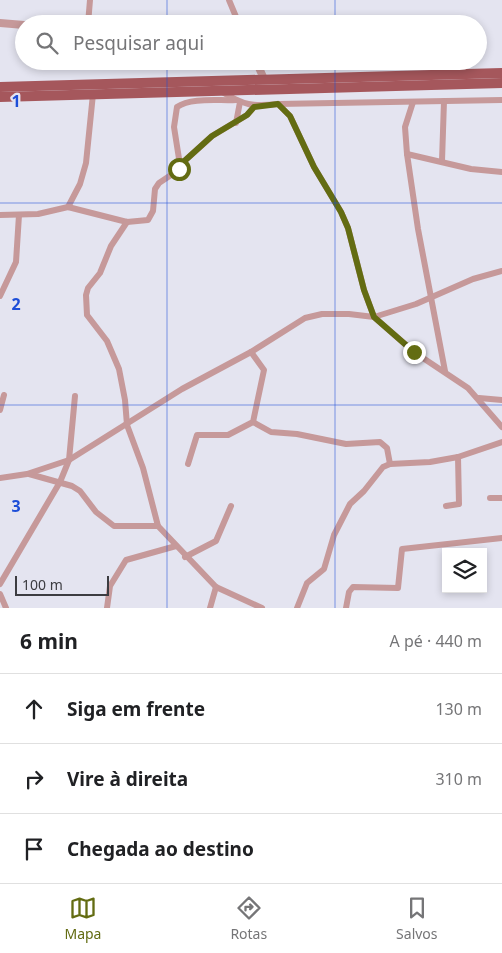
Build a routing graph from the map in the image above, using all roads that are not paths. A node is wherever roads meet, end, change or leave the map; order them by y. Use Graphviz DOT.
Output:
graph roads {
  1 [pos="90,0"];
  2 [pos="229,0"];
  3 [pos="89,15"];
  4 [pos="235,15"];
  5 [pos="0,23"];
  6 [pos="15,25"];
  7 [pos="260,70"];
  8 [pos="502,72"];
  9 [pos="264,79"];
  10 [pos="502,84"];
  11 [pos="0,87"];
  12 [pos="220,91"];
  13 [pos="93,94"];
  14 [pos="0,97"];
  15 [pos="502,100"];
  16 [pos="238,101"];
  17 [pos="444,101"];
  18 [pos="412,102"];
  19 [pos="278,104"];
  20 [pos="294,104"];
  21 [pos="254,107"];
  22 [pos="290,116"];
  23 [pos="236,123"];
  24 [pos="407,154"];
  25 [pos="442,162"];
  26 [pos="180,165"];
  27 [pos="502,172"];
  28 [pos="68,207"];
  29 [pos="0,215"];
  30 [pos="19,215"];
  31 [pos="127,222"];
  32 [pos="502,271"];
  33 [pos="432,295"];
  34 [pos="0,296"];
  35 [pos="374,317"];
  36 [pos="251,352"];
  37 [pos="445,371"];
  38 [pos="4,395"];
  39 [pos="75,396"];
  40 [pos="479,398"];
  41 [pos="502,400"];
  42 [pos="0,410"];
  43 [pos="253,422"];
  44 [pos="127,425"];
  45 [pos="502,427"];
  46 [pos="502,442"];
  47 [pos="458,457"];
  48 [pos="68,460"];
  49 [pos="188,464"];
  50 [pos="390,464"];
  51 [pos="27,474"];
  52 [pos="0,478"];
  53 [pos="60,482"];
  54 [pos="490,498"];
  55 [pos="502,498"];
  56 [pos="231,506"];
  57 [pos="446,506"];
  58 [pos="158,526"];
  59 [pos="502,538"];
  60 [pos="176,546"];
  61 [pos="185,557"];
  62 [pos="0,584"];
  63 [pos="216,587"];
  64 [pos="0,594"];
  65 [pos="6,608"];
  66 [pos="107,608"];
  67 [pos="210,608"];
  68 [pos="262,608"];
  69 [pos="297,608"];
  70 [pos="346,608"];
  1 -- 3 [label="street"];
  2 -- 4 [label="street"];
  5 -- 6 [label="street"];
  7 -- 9 [label="street"];
  8 -- 9 [label="main road"];
  9 -- 11 [label="main road"];
  10 -- 12 [label="main road"];
  12 -- 13 [label="main road"];
  12 -- 16 [label="street"];
  13 -- 14 [label="main road"];
  13 -- 28 [label="street"];
  15 -- 17 [label="street"];
  16 -- 21 [label="street"];
  16 -- 23 [label="street"];
  16 -- 26 [label="street"];
  17 -- 18 [label="street"];
  17 -- 25 [label="street"];
  18 -- 20 [label="street"];
  18 -- 24 [label="street"];
  19 -- 20 [label="street"];
  19 -- 21 [label="street"];
  19 -- 22 [label="street"];
  20 -- 22 [label="street"];
  21 -- 23 [label="street"];
  22 -- 35 [label="street"];
  23 -- 26 [label="street"];
  24 -- 25 [label="street"];
  24 -- 33 [label="street"];
  25 -- 27 [label="street"];
  26 -- 31 [label="street"];
  28 -- 30 [label="street"];
  28 -- 31 [label="street"];
  29 -- 30 [label="street"];
  30 -- 34 [label="street"];
  31 -- 44 [label="street"];
  32 -- 33 [label="street"];
  33 -- 35 [label="street"];
  33 -- 37 [label="street"];
  35 -- 36 [label="street"];
  35 -- 37 [label="street"];
  36 -- 43 [label="street"];
  36 -- 44 [label="street"];
  37 -- 40 [label="street"];
  38 -- 42 [label="street"];
  39 -- 48 [label="street"];
  40 -- 41 [label="street"];
  40 -- 45 [label="street"];
  43 -- 49 [label="street"];
  43 -- 50 [label="street"];
  44 -- 48 [label="street"];
  44 -- 58 [label="street"];
  46 -- 47 [label="street"];
  47 -- 50 [label="street"];
  47 -- 57 [label="street"];
  48 -- 51 [label="street"];
  48 -- 53 [label="street"];
  50 -- 69 [label="street"];
  51 -- 52 [label="street"];
  51 -- 53 [label="street"];
  53 -- 58 [label="street"];
  53 -- 62 [label="street"];
  54 -- 55 [label="street"];
  56 -- 61 [label="street"];
  58 -- 60 [label="street"];
  59 -- 70 [label="street"];
  60 -- 61 [label="street"];
  60 -- 66 [label="street"];
  61 -- 63 [label="street"];
  63 -- 67 [label="street"];
  63 -- 68 [label="street"];
  64 -- 65 [label="street"];
}
